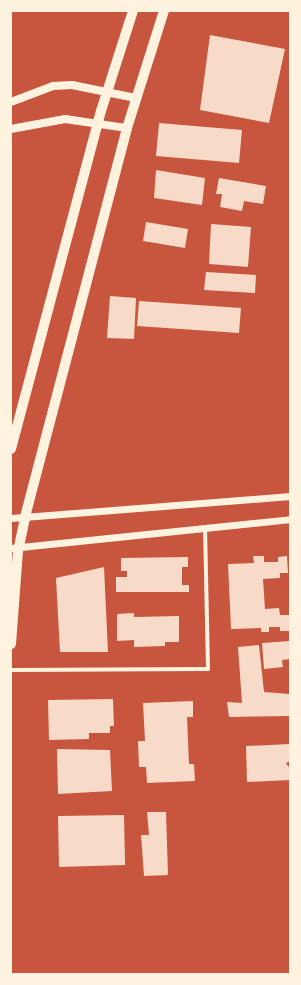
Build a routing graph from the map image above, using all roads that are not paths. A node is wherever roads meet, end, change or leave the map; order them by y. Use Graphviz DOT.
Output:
graph roads {
  1 [pos="133,11"];
  2 [pos="164,11"];
  3 [pos="107,92"];
  4 [pos="136,98"];
  5 [pos="11,102"];
  6 [pos="97,124"];
  7 [pos="127,128"];
  8 [pos="11,129"];
  9 [pos="11,449"];
  10 [pos="290,496"];
  11 [pos="25,517"];
  12 [pos="11,518"];
  13 [pos="290,519"];
  14 [pos="205,527"];
  15 [pos="15,547"];
  16 [pos="11,644"];
  17 [pos="11,670"];
  1 -- 3 [label="main road"];
  2 -- 4 [label="main road"];
  3 -- 4 [label="main road"];
  3 -- 5 [label="main road"];
  3 -- 6 [label="main road"];
  4 -- 7 [label="main road"];
  6 -- 7 [label="main road"];
  6 -- 8 [label="main road"];
  6 -- 9 [label="main road"];
  7 -- 11 [label="main road"];
  10 -- 11 [label="street"];
  11 -- 12 [label="street"];
  11 -- 15 [label="main road"];
  13 -- 14 [label="street"];
  14 -- 15 [label="street"];
  14 -- 17 [label="street"];
  15 -- 16 [label="main road"];
}
